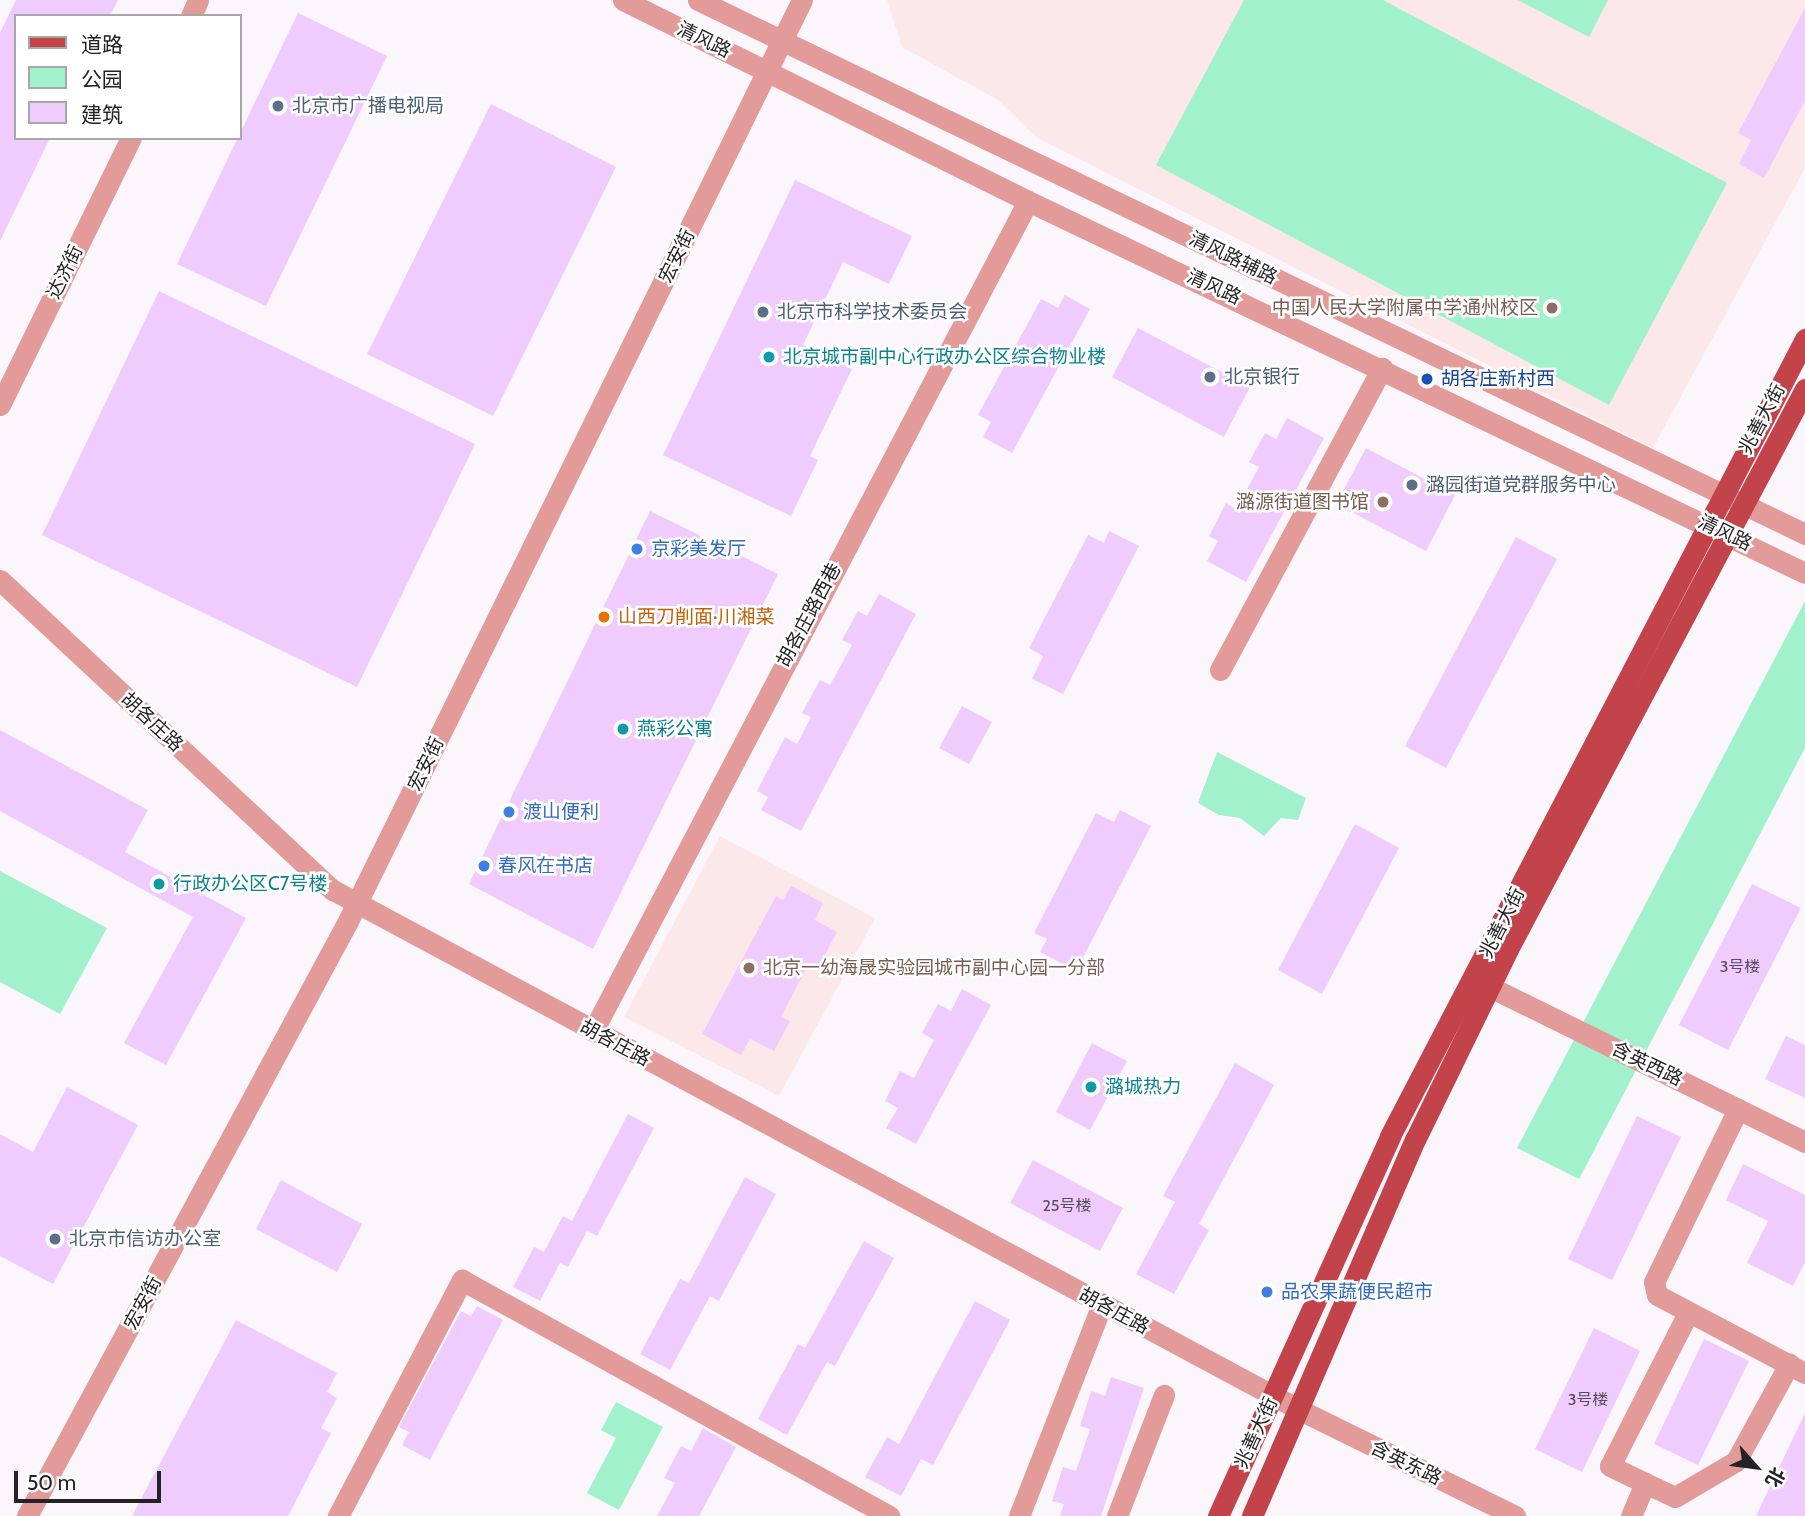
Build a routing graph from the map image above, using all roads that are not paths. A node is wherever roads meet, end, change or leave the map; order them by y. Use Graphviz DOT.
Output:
graph roads {
  1 [pos="623,0"];
  2 [pos="698,0"];
  3 [pos="802,0"];
  4 [pos="783,40"];
  5 [pos="768,71"];
  6 [pos="130,140"];
  7 [pos="1028,201"];
  8 [pos="1805,339"];
  9 [pos="1382,368"];
  10 [pos="1805,389"];
  11 [pos="0,405"];
  12 [pos="1722,494"];
  13 [pos="1744,504"];
  14 [pos="1707,523"];
  15 [pos="1728,534"];
  16 [pos="1805,534"];
  17 [pos="1805,573"];
  18 [pos="0,580"];
  19 [pos="1220,670"];
  20 [pos="357,903"];
  21 [pos="1490,987"];
  22 [pos="593,1031"];
  23 [pos="1738,1109"];
  24 [pos="1805,1142"];
  25 [pos="1102,1304"];
  26 [pos="1688,1313"];
  27 [pos="1797,1368"];
  28 [pos="1164,1395"];
  29 [pos="1273,1396"];
  30 [pos="1297,1409"];
  31 [pos="1646,1483"];
  32 [pos="27,1516"];
  33 [pos="338,1516"];
  34 [pos="889,1516"];
  35 [pos="1019,1516"];
  36 [pos="1117,1516"];
  37 [pos="1219,1516"];
  38 [pos="1252,1516"];
  39 [pos="1515,1516"];
  40 [pos="1631,1516"];
  1 -- 5 [label="street, 清风路"];
  2 -- 4 [label="street, 清风路辅路"];
  3 -- 4 [label="street, 宏安街"];
  4 -- 5 [label="street, 宏安街"];
  4 -- 12 [label="street, 清风路辅路"];
  5 -- 7 [label="street, 清风路"];
  5 -- 20 [label="street, 宏安街"];
  6 -- 11 [label="street, 达济街"];
  7 -- 9 [label="street, 清风路"];
  7 -- 22 [label="street, 胡各庄路西巷"];
  8 -- 12 [label="main road, 兆善大街"];
  9 -- 14 [label="street, 清风路"];
  9 -- 19 [label="street"];
  10 -- 13 [label="main road, 兆善大街"];
  12 -- 13 [label="street, 清风路辅路"];
  12 -- 14 [label="main road, 兆善大街"];
  13 -- 15 [label="main road, 兆善大街"];
  13 -- 16 [label="street, 清风路辅路"];
  14 -- 15 [label="street, 清风路"];
  14 -- 29 [label="main road, 兆善大街"];
  15 -- 17 [label="street, 清风路"];
  15 -- 21 [label="main road, 兆善大街"];
  18 -- 20 [label="street, 胡各庄路"];
  20 -- 22 [label="street, 胡各庄路"];
  20 -- 32 [label="street, 宏安街"];
  21 -- 23 [label="street, 含英西路"];
  21 -- 30 [label="main road, 兆善大街"];
  22 -- 25 [label="street, 胡各庄路"];
  23 -- 24 [label="street, 含英西路"];
  23 -- 26 [label="street"];
  25 -- 29 [label="street, 胡各庄路"];
  25 -- 35 [label="street"];
  26 -- 27 [label="street"];
  26 -- 31 [label="street"];
  27 -- 31 [label="street"];
  28 -- 36 [label="street"];
  29 -- 30 [label="street, 胡各庄路"];
  29 -- 37 [label="main road, 兆善大街"];
  30 -- 38 [label="main road, 兆善大街"];
  30 -- 39 [label="street, 含英东路"];
  31 -- 40 [label="street"];
  33 -- 34 [label="street"];
}
